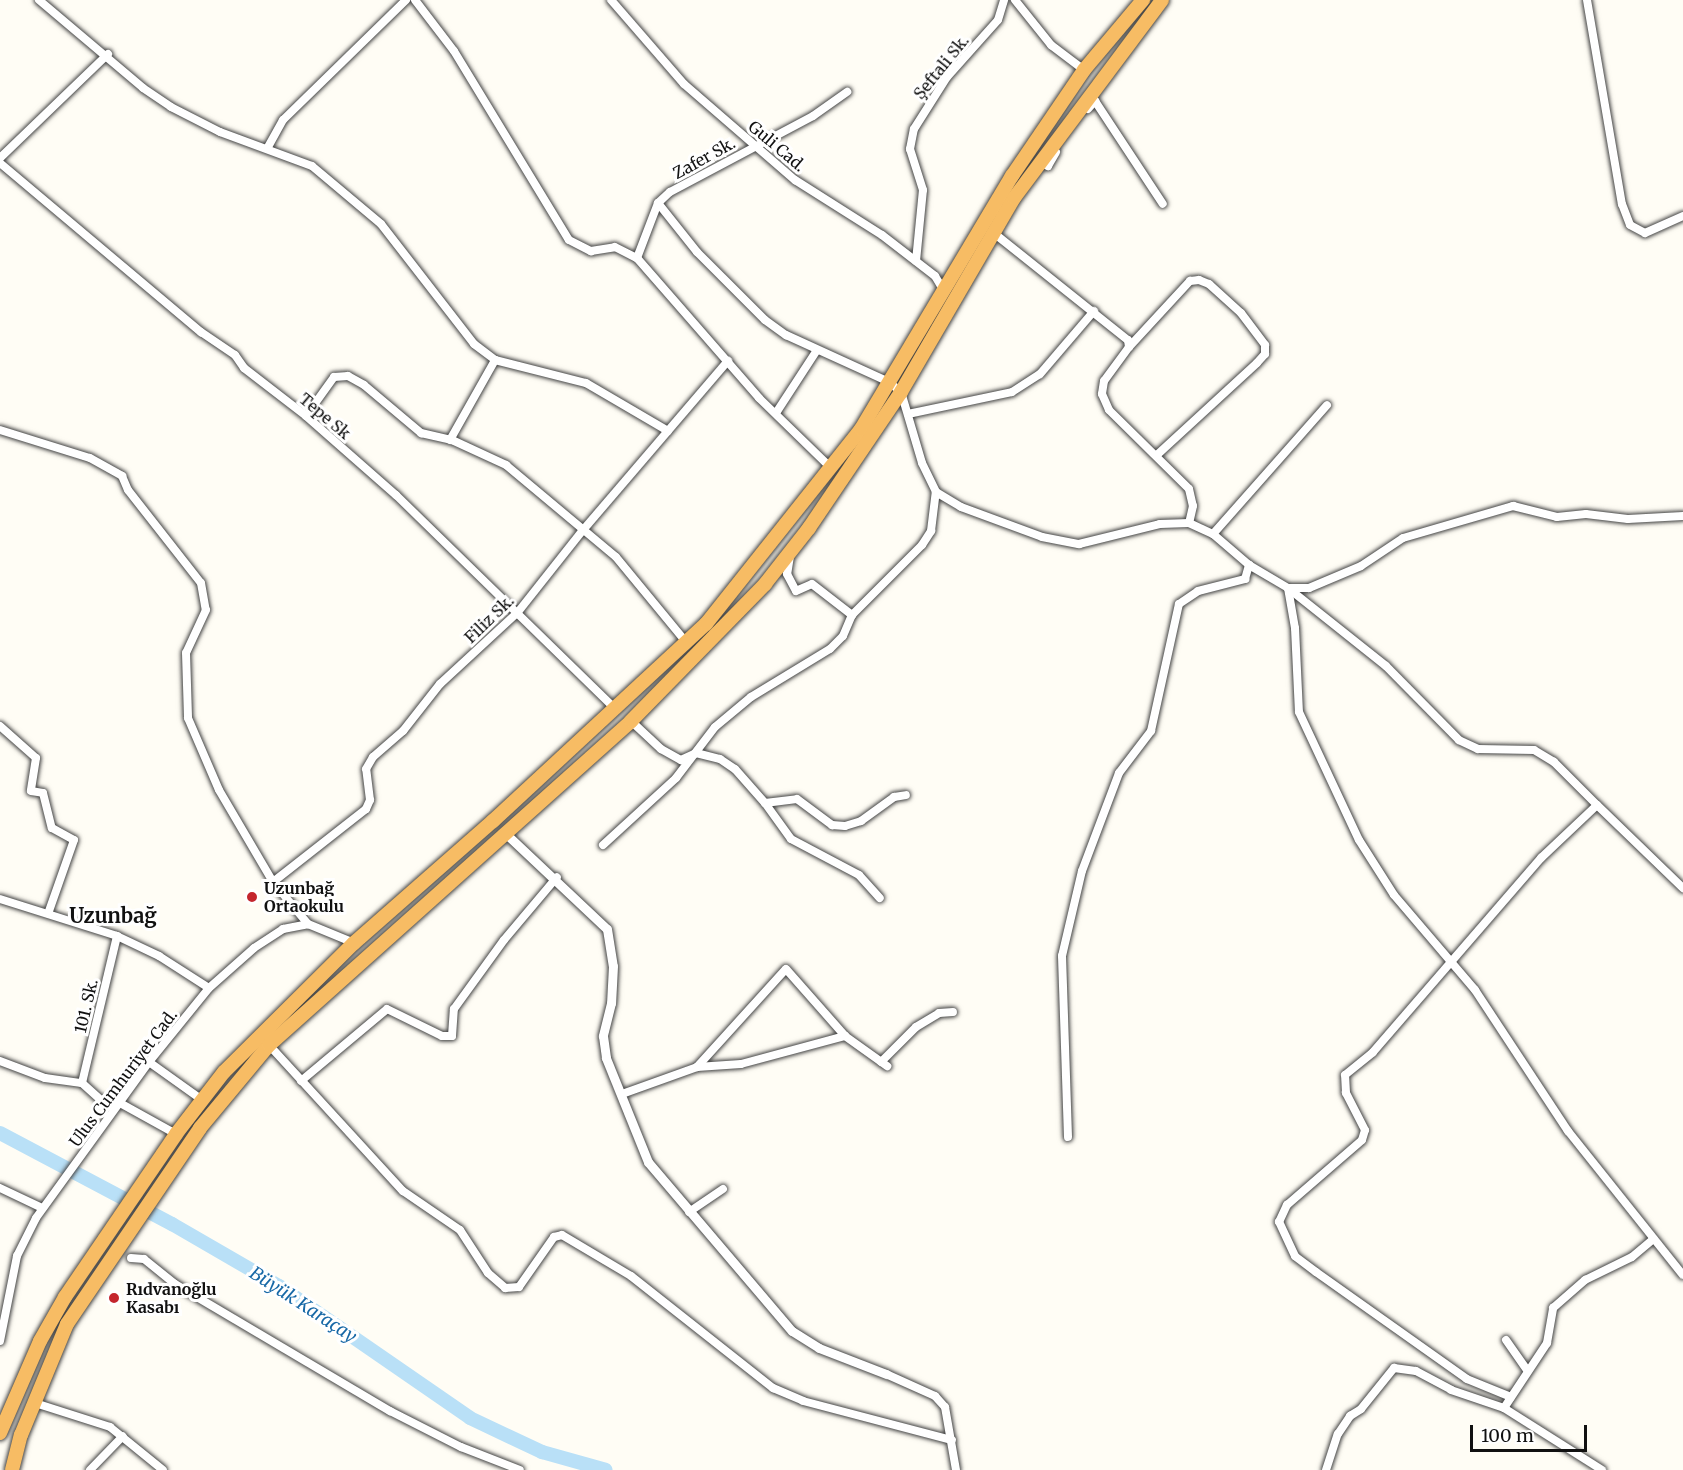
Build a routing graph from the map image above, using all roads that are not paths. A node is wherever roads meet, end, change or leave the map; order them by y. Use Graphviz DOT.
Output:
graph roads {
  1 [pos="39,0"];
  2 [pos="57,0"];
  3 [pos="406,0"];
  4 [pos="415,0"];
  5 [pos="611,0"];
  6 [pos="1004,0"];
  7 [pos="1015,0"];
  8 [pos="1143,0"];
  9 [pos="1162,0"];
  10 [pos="1587,0"];
  11 [pos="50,8"];
  12 [pos="108,54"];
  13 [pos="1084,70"];
  14 [pos="847,92"];
  15 [pos="755,145"];
  16 [pos="268,147"];
  17 [pos="0,158"];
  18 [pos="1039,162"];
  19 [pos="0,163"];
  20 [pos="658,203"];
  21 [pos="1163,204"];
  22 [pos="1683,216"];
  23 [pos="995,234"];
  24 [pos="637,258"];
  25 [pos="916,261"];
  26 [pos="944,291"];
  27 [pos="1094,311"];
  28 [pos="1130,347"];
  29 [pos="817,350"];
  30 [pos="495,360"];
  31 [pos="728,361"];
  32 [pos="889,382"];
  33 [pos="901,392"];
  34 [pos="1327,405"];
  35 [pos="776,413"];
  36 [pos="908,414"];
  37 [pos="306,416"];
  38 [pos="0,430"];
  39 [pos="668,431"];
  40 [pos="450,440"];
  41 [pos="1157,455"];
  42 [pos="831,468"];
  43 [pos="936,492"];
  44 [pos="1683,516"];
  45 [pos="1189,523"];
  46 [pos="583,530"];
  47 [pos="1213,534"];
  48 [pos="790,552"];
  49 [pos="1249,566"];
  50 [pos="1288,588"];
  51 [pos="518,612"];
  52 [pos="852,615"];
  53 [pos="687,643"];
  54 [pos="615,709"];
  55 [pos="631,721"];
  56 [pos="0,726"];
  57 [pos="696,753"];
  58 [pos="906,795"];
  59 [pos="765,803"];
  60 [pos="1597,805"];
  61 [pos="504,832"];
  62 [pos="603,845"];
  63 [pos="557,878"];
  64 [pos="273,882"];
  65 [pos="1683,888"];
  66 [pos="880,898"];
  67 [pos="0,899"];
  68 [pos="48,914"];
  69 [pos="308,924"];
  70 [pos="117,936"];
  71 [pos="354,943"];
  72 [pos="1452,961"];
  73 [pos="209,988"];
  74 [pos="953,1012"];
  75 [pos="844,1036"];
  76 [pos="269,1045"];
  77 [pos="0,1061"];
  78 [pos="149,1062"];
  79 [pos="697,1066"];
  80 [pos="301,1081"];
  81 [pos="82,1083"];
  82 [pos="621,1094"];
  83 [pos="202,1100"];
  84 [pos="120,1103"];
  85 [pos="176,1134"];
  86 [pos="1068,1137"];
  87 [pos="0,1188"];
  88 [pos="723,1189"];
  89 [pos="42,1208"];
  90 [pos="689,1212"];
  91 [pos="1652,1240"];
  92 [pos="131,1258"];
  93 [pos="1683,1275"];
  94 [pos="1506,1340"];
  95 [pos="0,1341"];
  96 [pos="1528,1371"];
  97 [pos="886,1374"];
  98 [pos="1511,1397"];
  99 [pos="35,1404"];
  100 [pos="1504,1408"];
  101 [pos="0,1432"];
  102 [pos="123,1436"];
  103 [pos="952,1440"];
  104 [pos="12,1470"];
  105 [pos="90,1470"];
  106 [pos="163,1470"];
  107 [pos="520,1470"];
  108 [pos="956,1470"];
  109 [pos="1326,1470"];
  110 [pos="1602,1470"];
  1 -- 11 [label="street"];
  2 -- 11 [label="street"];
  3 -- 16 [label="street"];
  4 -- 24 [label="street"];
  5 -- 15 [label="street, Guli Cad."];
  6 -- 25 [label="street, Şeftali Sk."];
  7 -- 13 [label="street"];
  8 -- 13 [label="highway"];
  9 -- 18 [label="highway"];
  10 -- 22 [label="street"];
  11 -- 12 [label="street"];
  12 -- 16 [label="street"];
  12 -- 17 [label="street"];
  13 -- 26 [label="highway"];
  14 -- 15 [label="street, Zafer Sk."];
  15 -- 20 [label="street, Zafer Sk."];
  15 -- 25 [label="street, Guli Cad."];
  16 -- 30 [label="street"];
  18 -- 21 [label="street"];
  18 -- 23 [label="highway"];
  19 -- 37 [label="street, Tepe Sk"];
  20 -- 24 [label="street"];
  20 -- 29 [label="street"];
  23 -- 27 [label="street"];
  23 -- 33 [label="highway"];
  24 -- 31 [label="street"];
  25 -- 26 [label="street, Guli Cad."];
  26 -- 32 [label="highway"];
  27 -- 28 [label="street"];
  27 -- 36 [label="street"];
  28 -- 41 [label="street"];
  28 -- 41 [label="street"];
  29 -- 32 [label="street"];
  29 -- 35 [label="street"];
  30 -- 39 [label="street"];
  30 -- 40 [label="street"];
  31 -- 35 [label="street"];
  31 -- 39 [label="street, Filiz Sk."];
  32 -- 33 [label="street"];
  32 -- 42 [label="highway"];
  33 -- 36 [label="street"];
  33 -- 48 [label="highway"];
  34 -- 47 [label="street"];
  35 -- 42 [label="street"];
  36 -- 43 [label="street"];
  37 -- 40 [label="street"];
  37 -- 51 [label="street, Tepe Sk"];
  38 -- 64 [label="street"];
  39 -- 46 [label="street, Filiz Sk."];
  40 -- 46 [label="street"];
  41 -- 45 [label="street"];
  42 -- 53 [label="highway"];
  43 -- 45 [label="street"];
  43 -- 52 [label="street"];
  44 -- 50 [label="street"];
  45 -- 47 [label="street"];
  46 -- 51 [label="street, Filiz Sk."];
  46 -- 53 [label="street"];
  47 -- 49 [label="street"];
  48 -- 52 [label="street"];
  48 -- 55 [label="highway"];
  49 -- 50 [label="street"];
  49 -- 86 [label="street"];
  50 -- 60 [label="street"];
  50 -- 72 [label="street"];
  51 -- 54 [label="street, Tepe Sk"];
  51 -- 64 [label="street, Filiz Sk."];
  52 -- 57 [label="street"];
  53 -- 54 [label="highway"];
  54 -- 71 [label="highway"];
  55 -- 57 [label="street"];
  55 -- 61 [label="highway"];
  56 -- 68 [label="street"];
  57 -- 59 [label="street"];
  57 -- 62 [label="street"];
  58 -- 59 [label="street"];
  59 -- 66 [label="street"];
  60 -- 65 [label="street"];
  60 -- 72 [label="street"];
  61 -- 63 [label="street"];
  61 -- 76 [label="highway"];
  63 -- 80 [label="street"];
  63 -- 82 [label="street"];
  64 -- 69 [label="street"];
  67 -- 68 [label="street"];
  68 -- 70 [label="street"];
  69 -- 71 [label="street"];
  69 -- 73 [label="street, Ulus Cumhuriyet Cad."];
  70 -- 73 [label="street"];
  70 -- 81 [label="street, 101. Sk."];
  71 -- 83 [label="highway"];
  72 -- 91 [label="street"];
  72 -- 98 [label="street"];
  73 -- 78 [label="street, Ulus Cumhuriyet Cad."];
  74 -- 75 [label="street"];
  75 -- 79 [label="street"];
  75 -- 79 [label="street"];
  76 -- 80 [label="street"];
  76 -- 99 [label="highway"];
  77 -- 81 [label="street"];
  78 -- 83 [label="street"];
  78 -- 84 [label="street, Ulus Cumhuriyet Cad."];
  79 -- 82 [label="street"];
  80 -- 103 [label="street"];
  81 -- 84 [label="street"];
  82 -- 90 [label="street"];
  83 -- 85 [label="highway"];
  84 -- 85 [label="street"];
  84 -- 89 [label="street, Ulus Cumhuriyet Cad."];
  85 -- 101 [label="highway"];
  87 -- 89 [label="street"];
  88 -- 90 [label="street"];
  89 -- 95 [label="street, Ulus Cumhuriyet Cad."];
  90 -- 97 [label="street"];
  91 -- 93 [label="street"];
  91 -- 96 [label="street"];
  92 -- 107 [label="street"];
  94 -- 96 [label="street"];
  96 -- 98 [label="street"];
  97 -- 103 [label="street"];
  98 -- 100 [label="street"];
  99 -- 102 [label="street"];
  99 -- 104 [label="highway"];
  100 -- 109 [label="street"];
  100 -- 110 [label="street"];
  102 -- 105 [label="street"];
  102 -- 106 [label="street"];
  103 -- 108 [label="street"];
}
